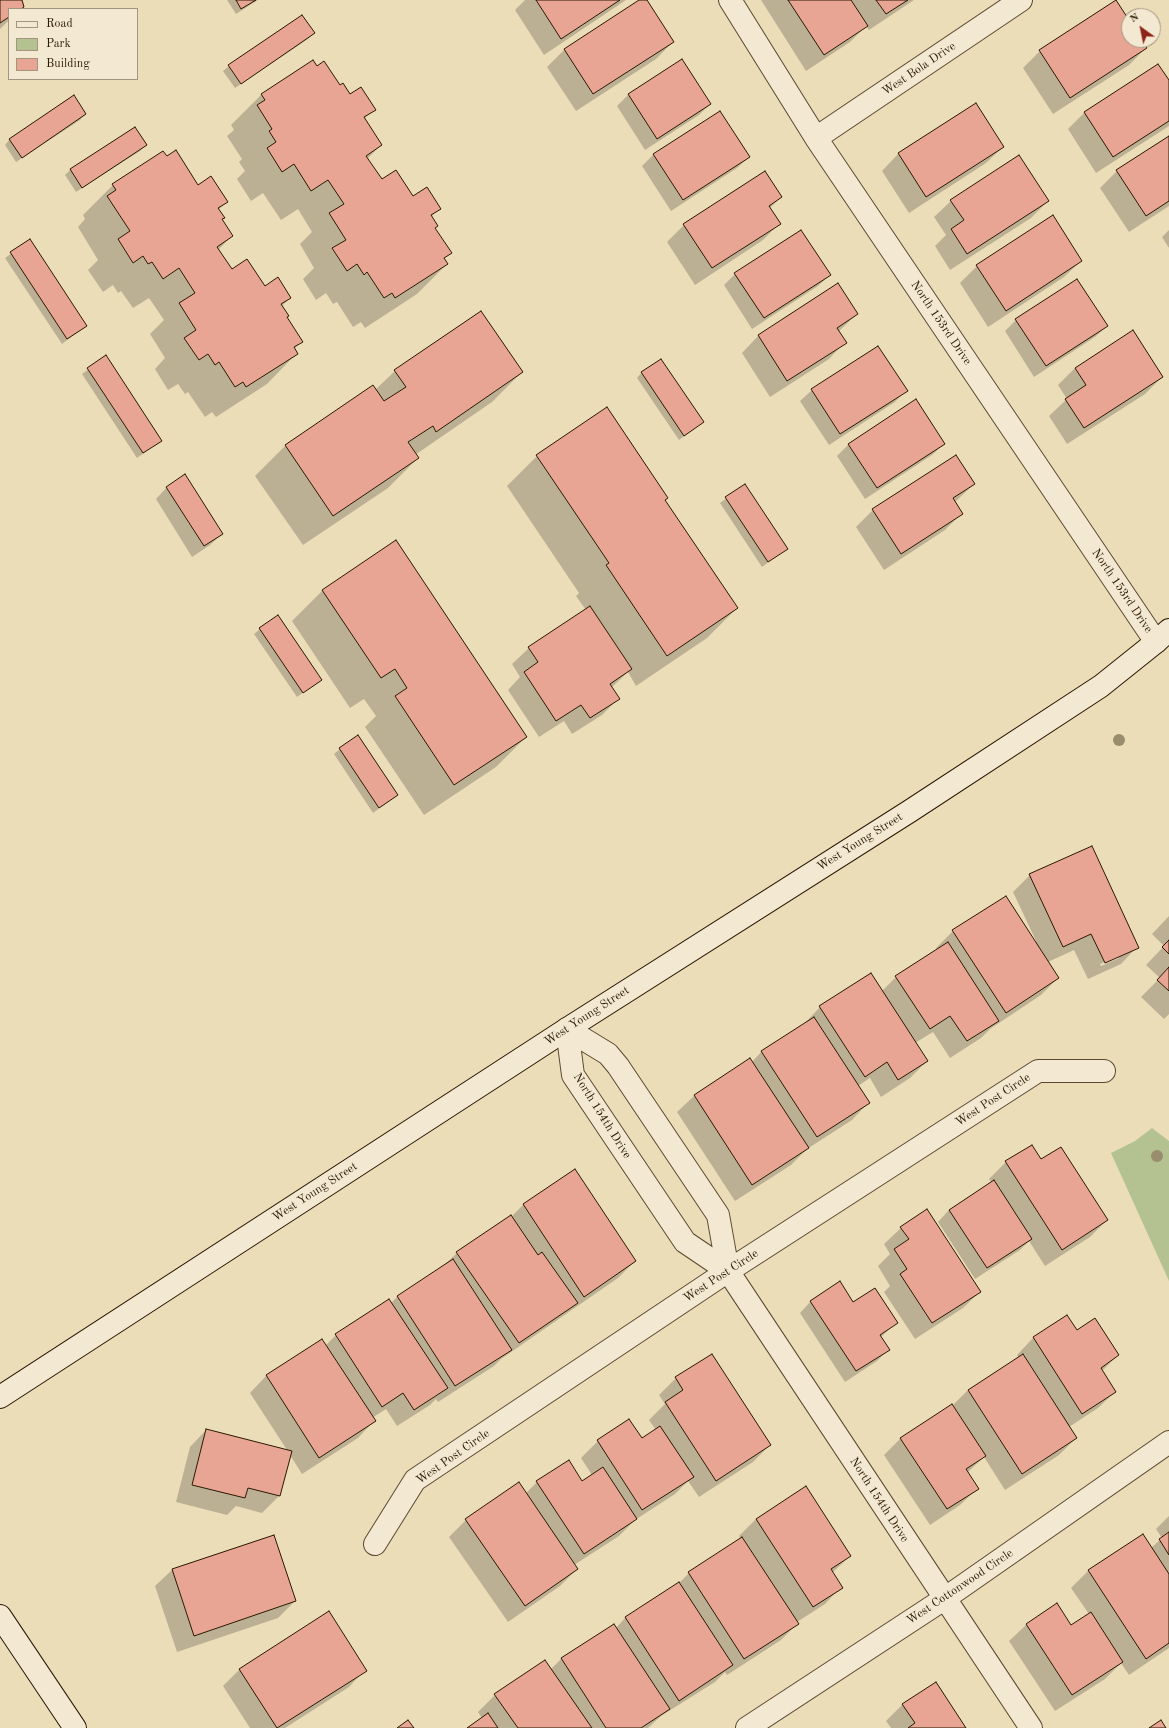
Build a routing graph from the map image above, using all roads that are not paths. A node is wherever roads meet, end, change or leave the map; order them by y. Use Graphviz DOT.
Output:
graph roads {
  1 [pos="730,0"];
  2 [pos="1021,0"];
  3 [pos="816,138"];
  4 [pos="1163,636"];
  5 [pos="568,1029"];
  6 [pos="1104,1071"];
  7 [pos="728,1271"];
  8 [pos="0,1396"];
  9 [pos="1169,1442"];
  10 [pos="375,1544"];
  11 [pos="944,1599"];
  12 [pos="0,1616"];
  13 [pos="75,1728"];
  14 [pos="747,1728"];
  15 [pos="1031,1728"];
  1 -- 3 [label="street, North 153rd Drive"];
  2 -- 3 [label="street, West Bola Drive"];
  3 -- 4 [label="street, North 153rd Drive"];
  4 -- 5 [label="street, West Young Street"];
  5 -- 7 [label="street, North 154th Drive"];
  5 -- 7 [label="street, North 154th Drive"];
  5 -- 8 [label="street, West Young Street"];
  6 -- 7 [label="street, West Post Circle"];
  7 -- 10 [label="street, West Post Circle"];
  7 -- 11 [label="street, North 154th Drive"];
  9 -- 11 [label="street, West Cottonwood Circle"];
  11 -- 14 [label="street, West Cottonwood Circle"];
  11 -- 15 [label="street, North 154th Drive"];
  12 -- 13 [label="street"];
}
